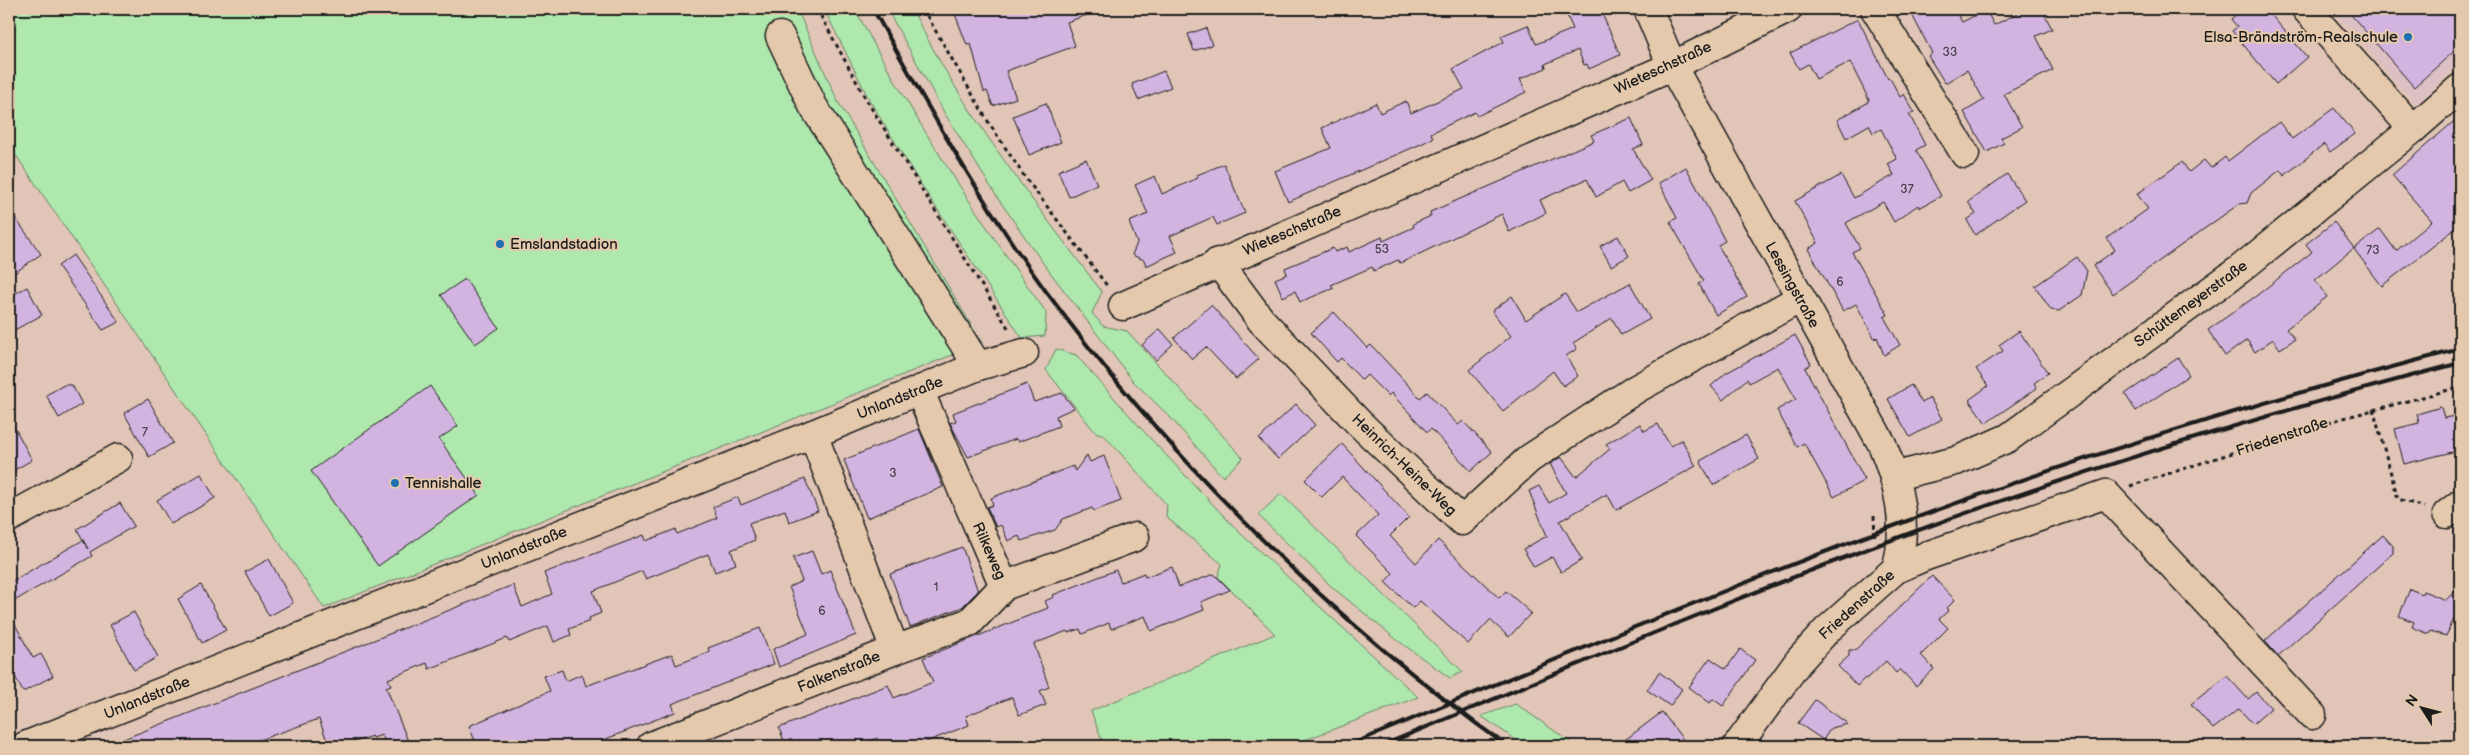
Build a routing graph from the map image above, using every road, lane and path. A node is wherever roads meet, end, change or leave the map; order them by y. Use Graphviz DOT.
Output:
graph roads {
  1 [pos="817,9"];
  2 [pos="923,9"];
  3 [pos="1648,9"];
  4 [pos="1788,9"];
  5 [pos="1875,9"];
  6 [pos="2306,9"];
  7 [pos="780,36"];
  8 [pos="1672,66"];
  9 [pos="2460,88"];
  10 [pos="2413,129"];
  11 [pos="1965,154"];
  12 [pos="1218,262"];
  13 [pos="1800,299"];
  14 [pos="1122,306"];
  15 [pos="1024,352"];
  16 [pos="978,366"];
  17 [pos="2460,387"];
  18 [pos="920,390"];
  19 [pos="2373,409"];
  20 [pos="813,434"];
  21 [pos="118,458"];
  22 [pos="1896,476"];
  23 [pos="2106,494"];
  24 [pos="2453,509"];
  25 [pos="9,518"];
  26 [pos="1135,537"];
  27 [pos="1896,569"];
  28 [pos="1004,586"];
  29 [pos="895,650"];
  30 [pos="2312,715"];
  31 [pos="25,746"];
  32 [pos="652,746"];
  33 [pos="1737,746"];
  1 -- 15 [label="path"];
  2 -- 14 [label="path"];
  3 -- 8 [label="street, Lessingstraße"];
  4 -- 8 [label="street, Wieteschstraße"];
  5 -- 11 [label="street"];
  6 -- 10 [label="street"];
  7 -- 16 [label="street"];
  8 -- 12 [label="street, Wieteschstraße"];
  8 -- 13 [label="street, Lessingstraße"];
  9 -- 10 [label="street, Schüttemeyerstraße"];
  10 -- 22 [label="street, Schüttemeyerstraße"];
  12 -- 13 [label="street, Heinrich-Heine-Weg"];
  12 -- 14 [label="street, Wieteschstraße"];
  13 -- 22 [label="street, Lessingstraße"];
  15 -- 16 [label="street, Unlandstraße"];
  16 -- 18 [label="street, Unlandstraße"];
  17 -- 19 [label="path, Friedenstraße"];
  18 -- 20 [label="street, Unlandstraße"];
  18 -- 28 [label="street, Rilkeweg"];
  19 -- 23 [label="path, Friedenstraße"];
  19 -- 24 [label="path"];
  20 -- 29 [label="street, Falkenstraße"];
  20 -- 31 [label="street, Unlandstraße"];
  21 -- 25 [label="street"];
  22 -- 27 [label="street, Lessingstraße"];
  23 -- 27 [label="street, Friedenstraße"];
  23 -- 30 [label="street"];
  26 -- 28 [label="street, Rilkeweg"];
  27 -- 33 [label="street, Friedenstraße"];
  28 -- 29 [label="street"];
  29 -- 32 [label="street, Falkenstraße"];
}
